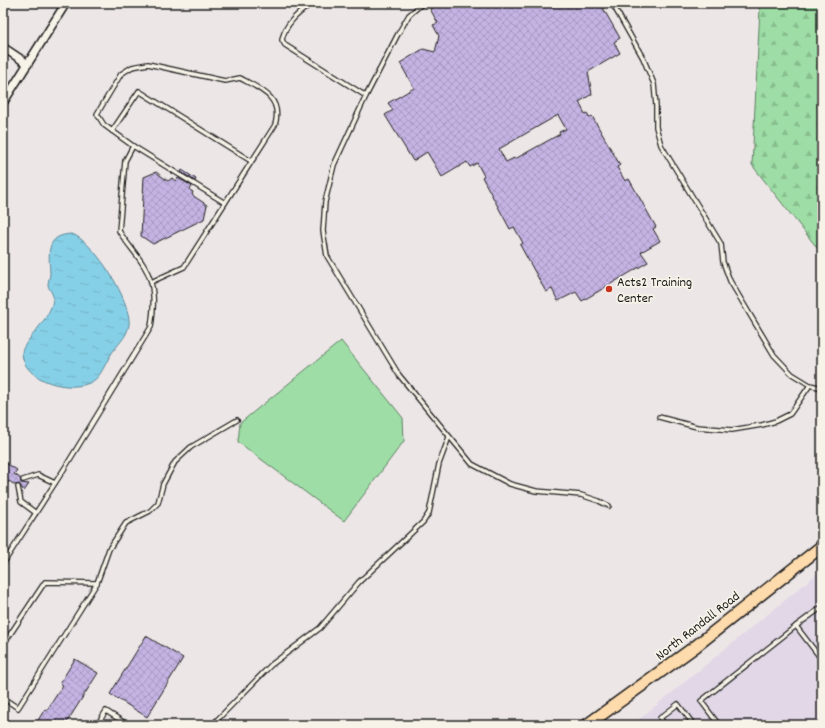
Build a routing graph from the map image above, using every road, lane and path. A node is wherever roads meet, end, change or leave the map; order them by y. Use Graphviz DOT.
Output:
graph roads {
  1 [pos="66,3"];
  2 [pos="312,3"];
  3 [pos="423,3"];
  4 [pos="612,3"];
  5 [pos="4,48"];
  6 [pos="28,64"];
  7 [pos="366,96"];
  8 [pos="3,104"];
  9 [pos="112,131"];
  10 [pos="133,146"];
  11 [pos="252,161"];
  12 [pos="225,203"];
  13 [pos="151,282"];
  14 [pos="810,385"];
  15 [pos="822,388"];
  16 [pos="659,417"];
  17 [pos="237,420"];
  18 [pos="450,437"];
  19 [pos="23,480"];
  20 [pos="55,484"];
  21 [pos="18,487"];
  22 [pos="609,506"];
  23 [pos="36,513"];
  24 [pos="822,546"];
  25 [pos="3,564"];
  26 [pos="97,583"];
  27 [pos="822,607"];
  28 [pos="796,626"];
  29 [pos="3,645"];
  30 [pos="822,660"];
  31 [pos="3,698"];
  32 [pos="97,725"];
  33 [pos="128,725"];
  34 [pos="212,725"];
  35 [pos="588,725"];
  36 [pos="665,725"];
  37 [pos="694,725"];
  38 [pos="719,725"];
  1 -- 6 [label="street"];
  2 -- 7 [label="lane"];
  3 -- 7 [label="lane"];
  4 -- 14 [label="lane"];
  5 -- 6 [label="street"];
  6 -- 8 [label="street"];
  7 -- 18 [label="lane"];
  9 -- 10 [label="lane"];
  9 -- 11 [label="lane"];
  9 -- 11 [label="lane"];
  10 -- 12 [label="lane"];
  10 -- 13 [label="lane"];
  11 -- 12 [label="lane"];
  12 -- 13 [label="lane"];
  13 -- 20 [label="lane"];
  14 -- 15 [label="lane"];
  14 -- 16 [label="lane"];
  17 -- 26 [label="lane"];
  18 -- 22 [label="lane"];
  18 -- 34 [label="lane"];
  19 -- 20 [label="lane"];
  20 -- 23 [label="lane"];
  21 -- 23 [label="lane"];
  23 -- 25 [label="lane"];
  24 -- 35 [label="main road, North Randall Road"];
  26 -- 29 [label="lane"];
  26 -- 31 [label="lane"];
  27 -- 28 [label="lane"];
  28 -- 30 [label="lane"];
  28 -- 38 [label="lane"];
  32 -- 33 [label="lane"];
  36 -- 37 [label="lane"];
}
